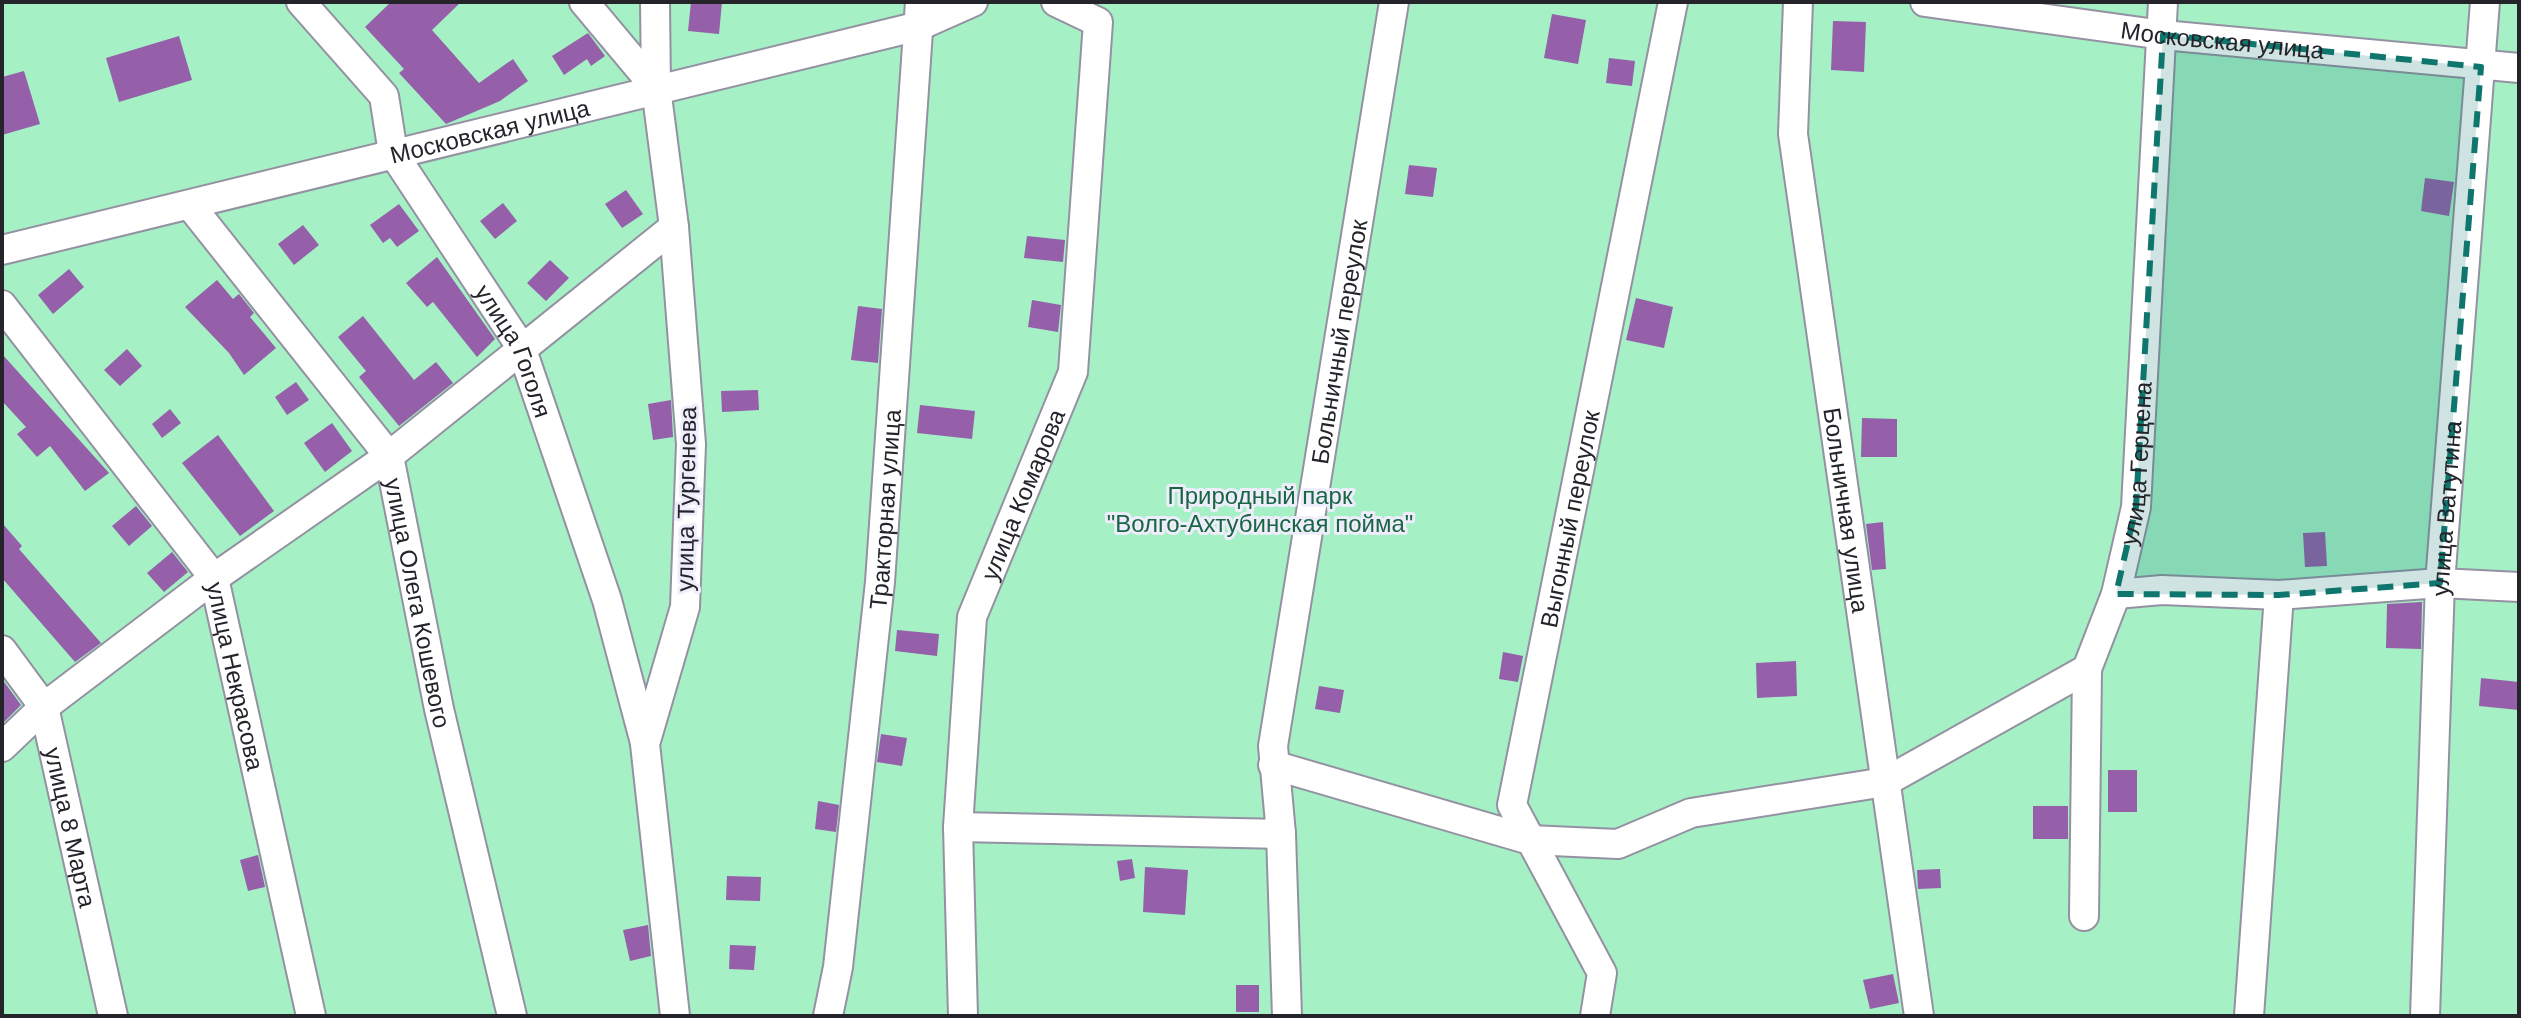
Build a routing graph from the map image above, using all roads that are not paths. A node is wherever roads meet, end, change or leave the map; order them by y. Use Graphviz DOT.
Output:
graph roads {
  1 [pos="301,2"];
  2 [pos="584,2"];
  3 [pos="655,2"];
  4 [pos="973,2"];
  5 [pos="1056,2"];
  6 [pos="1394,2"];
  7 [pos="1673,2"];
  8 [pos="1798,2"];
  9 [pos="1925,2"];
  10 [pos="2163,2"];
  11 [pos="2485,2"];
  12 [pos="920,14"];
  13 [pos="2163,35"];
  14 [pos="2481,67"];
  15 [pos="2519,68"];
  16 [pos="656,88"];
  17 [pos="393,153"];
  18 [pos="190,205"];
  19 [pos="674,227"];
  20 [pos="2,250"];
  21 [pos="2,305"];
  22 [pos="521,347"];
  23 [pos="389,456"];
  24 [pos="214,578"];
  25 [pos="2440,583"];
  26 [pos="2519,587"];
  27 [pos="2116,594"];
  28 [pos="2279,595"];
  29 [pos="2,650"];
  30 [pos="2087,669"];
  31 [pos="44,707"];
  32 [pos="645,744"];
  33 [pos="2,747"];
  34 [pos="1273,765"];
  35 [pos="1885,782"];
  36 [pos="958,827"];
  37 [pos="1281,834"];
  38 [pos="1530,840"];
  39 [pos="2084,916"];
  40 [pos="113,1016"];
  41 [pos="311,1016"];
  42 [pos="512,1016"];
  43 [pos="675,1016"];
  44 [pos="828,1016"];
  45 [pos="963,1016"];
  46 [pos="1287,1016"];
  47 [pos="1595,1016"];
  48 [pos="1919,1016"];
  49 [pos="2249,1016"];
  50 [pos="2425,1016"];
  1 -- 17 [label="street, улица Гоголя"];
  2 -- 16 [label="street"];
  3 -- 16 [label="street, улица Тургенева"];
  4 -- 12 [label="street, Московская улица"];
  5 -- 36 [label="street, улица Комарова"];
  6 -- 34 [label="street, Больничный переулок"];
  7 -- 38 [label="street, Выгонный переулок"];
  8 -- 35 [label="street, Больничная улица"];
  9 -- 13 [label="street, Московская улица"];
  10 -- 13 [label="street, улица Герцена"];
  11 -- 14 [label="street, улица Ватутина"];
  12 -- 16 [label="street, Московская улица"];
  12 -- 44 [label="street, Тракторная улица"];
  13 -- 14 [label="street, Московская улица"];
  13 -- 27 [label="street, улица Герцена"];
  14 -- 15 [label="street, Московская улица"];
  14 -- 25 [label="street, улица Ватутина"];
  16 -- 17 [label="street, Московская улица"];
  16 -- 19 [label="street, улица Тургенева"];
  17 -- 18 [label="street, Московская улица"];
  17 -- 22 [label="street, улица Гоголя"];
  18 -- 20 [label="street, Московская улица"];
  18 -- 23 [label="street, улица Олега Кошевого"];
  19 -- 22 [label="street"];
  19 -- 32 [label="street, улица Тургенева"];
  21 -- 24 [label="street, улица Некрасова"];
  22 -- 23 [label="street"];
  22 -- 32 [label="street, улица Гоголя"];
  23 -- 24 [label="street"];
  23 -- 42 [label="street, улица Олега Кошевого"];
  24 -- 31 [label="street"];
  24 -- 41 [label="street, улица Некрасова"];
  25 -- 26 [label="street"];
  25 -- 28 [label="street"];
  25 -- 50 [label="street, улица Ватутина"];
  27 -- 28 [label="street"];
  27 -- 30 [label="street, улица Герцена"];
  28 -- 49 [label="street"];
  29 -- 31 [label="street, улица 8 Марта"];
  30 -- 35 [label="street"];
  30 -- 39 [label="street, улица Герцена"];
  31 -- 33 [label="street"];
  31 -- 40 [label="street, улица 8 Марта"];
  32 -- 43 [label="street, улица Тургенева"];
  34 -- 37 [label="street, Больничный переулок"];
  34 -- 38 [label="street"];
  35 -- 38 [label="street"];
  35 -- 48 [label="street, Больничная улица"];
  36 -- 37 [label="street"];
  36 -- 45 [label="street, улица Комарова"];
  37 -- 46 [label="street, Больничный переулок"];
  38 -- 47 [label="street, Выгонный переулок"];
}
